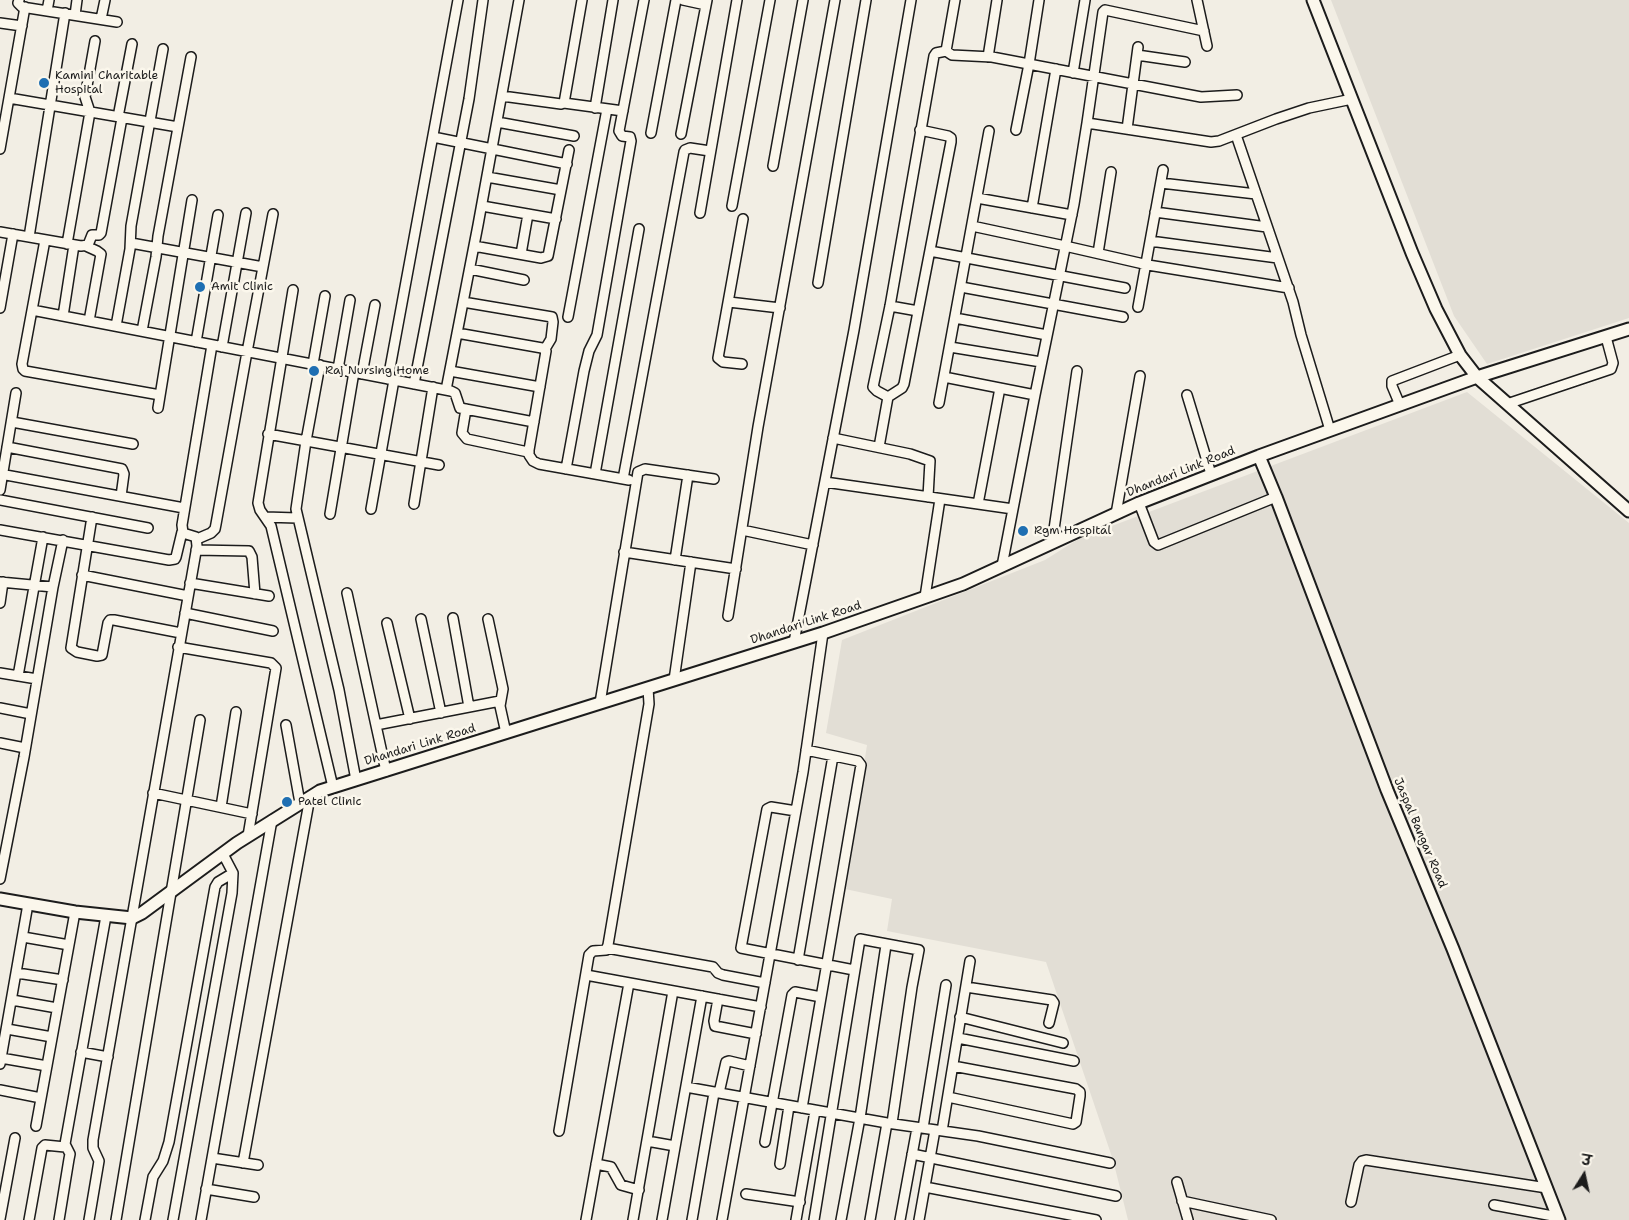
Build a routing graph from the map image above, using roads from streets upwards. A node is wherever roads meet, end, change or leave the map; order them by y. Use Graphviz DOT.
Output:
graph roads {
  1 [pos="49,0"];
  2 [pos="77,0"];
  3 [pos="106,0"];
  4 [pos="458,0"];
  5 [pos="483,0"];
  6 [pos="519,0"];
  7 [pos="582,0"];
  8 [pos="613,0"];
  9 [pos="644,0"];
  10 [pos="676,0"];
  11 [pos="683,0"];
  12 [pos="738,0"];
  13 [pos="770,0"];
  14 [pos="803,0"];
  15 [pos="835,0"];
  16 [pos="866,0"];
  17 [pos="911,0"];
  18 [pos="955,0"];
  19 [pos="997,0"];
  20 [pos="1039,0"];
  21 [pos="1085,0"];
  22 [pos="1197,0"];
  23 [pos="1313,0"];
  24 [pos="706,2"];
  25 [pos="22,4"];
  26 [pos="47,11"];
  27 [pos="65,14"];
  28 [pos="75,15"];
  29 [pos="101,19"];
  30 [pos="118,22"];
  31 [pos="0,23"];
  32 [pos="22,26"];
  33 [pos="1204,31"];
  34 [pos="95,41"];
  35 [pos="132,44"];
  36 [pos="1207,46"];
  37 [pos="163,49"];
  38 [pos="946,51"];
  39 [pos="191,57"];
  40 [pos="988,57"];
  41 [pos="1185,62"];
  42 [pos="1029,64"];
  43 [pos="1056,69"];
  44 [pos="1072,72"];
  45 [pos="1094,76"];
  46 [pos="1134,84"];
  47 [pos="1237,95"];
  48 [pos="502,96"];
  49 [pos="9,98"];
  50 [pos="1352,99"];
  51 [pos="564,103"];
  52 [pos="50,105"];
  53 [pos="595,108"];
  54 [pos="607,109"];
  55 [pos="624,111"];
  56 [pos="90,112"];
  57 [pos="120,117"];
  58 [pos="150,122"];
  59 [pos="497,122"];
  60 [pos="1087,123"];
  61 [pos="178,127"];
  62 [pos="1127,129"];
  63 [pos="920,130"];
  64 [pos="1016,130"];
  65 [pos="989,131"];
  66 [pos="651,134"];
  67 [pos="681,134"];
  68 [pos="1236,135"];
  69 [pos="574,136"];
  70 [pos="433,137"];
  71 [pos="460,143"];
  72 [pos="0,149"];
  73 [pos="492,149"];
  74 [pos="569,150"];
  75 [pos="710,152"];
  76 [pos="566,164"];
  77 [pos="773,166"];
  78 [pos="1163,170"];
  79 [pos="1111,172"];
  80 [pos="487,177"];
  81 [pos="1161,183"];
  82 [pos="562,190"];
  83 [pos="1256,194"];
  84 [pos="977,198"];
  85 [pos="192,200"];
  86 [pos="482,206"];
  87 [pos="732,206"];
  88 [pos="1032,208"];
  89 [pos="700,212"];
  90 [pos="1155,212"];
  91 [pos="246,213"];
  92 [pos="273,214"];
  93 [pos="528,214"];
  94 [pos="1072,214"];
  95 [pos="218,215"];
  96 [pos="556,219"];
  97 [pos="743,219"];
  98 [pos="972,226"];
  99 [pos="1268,227"];
  100 [pos="639,229"];
  101 [pos="0,232"];
  102 [pos="13,234"];
  103 [pos="29,237"];
  104 [pos="45,240"];
  105 [pos="1150,241"];
  106 [pos="131,242"];
  107 [pos="70,244"];
  108 [pos="86,246"];
  109 [pos="474,246"];
  110 [pos="1065,246"];
  111 [pos="157,247"];
  112 [pos="930,251"];
  113 [pos="184,253"];
  114 [pos="1098,253"];
  115 [pos="521,254"];
  116 [pos="966,257"];
  117 [pos="211,258"];
  118 [pos="1278,258"];
  119 [pos="237,263"];
  120 [pos="1145,265"];
  121 [pos="263,267"];
  122 [pos="470,269"];
  123 [pos="1059,276"];
  124 [pos="524,280"];
  125 [pos="818,283"];
  126 [pos="960,287"];
  127 [pos="1125,288"];
  128 [pos="1289,288"];
  129 [pos="293,290"];
  130 [pos="326,296"];
  131 [pos="350,300"];
  132 [pos="463,302"];
  133 [pos="729,302"];
  134 [pos="1054,303"];
  135 [pos="375,306"];
  136 [pos="890,306"];
  137 [pos="1138,307"];
  138 [pos="0,308"];
  139 [pos="780,308"];
  140 [pos="32,310"];
  141 [pos="918,311"];
  142 [pos="62,316"];
  143 [pos="568,317"];
  144 [pos="1123,317"];
  145 [pos="955,318"];
  146 [pos="89,321"];
  147 [pos="116,326"];
  148 [pos="1629,330"];
  149 [pos="142,331"];
  150 [pos="457,333"];
  151 [pos="1047,335"];
  152 [pos="170,337"];
  153 [pos="1606,337"];
  154 [pos="196,342"];
  155 [pos="212,345"];
  156 [pos="950,346"];
  157 [pos="222,347"];
  158 [pos="545,349"];
  159 [pos="246,352"];
  160 [pos="1460,355"];
  161 [pos="281,358"];
  162 [pos="1041,362"];
  163 [pos="742,364"];
  164 [pos="316,365"];
  165 [pos="338,369"];
  166 [pos="450,371"];
  167 [pos="1078,371"];
  168 [pos="358,373"];
  169 [pos="1140,376"];
  170 [pos="944,377"];
  171 [pos="1477,377"];
  172 [pos="391,380"];
  173 [pos="414,384"];
  174 [pos="433,387"];
  175 [pos="540,387"];
  176 [pos="1000,388"];
  177 [pos="446,390"];
  178 [pos="16,393"];
  179 [pos="1035,394"];
  180 [pos="160,395"];
  181 [pos="1187,395"];
  182 [pos="888,397"];
  183 [pos="940,403"];
  184 [pos="1507,404"];
  185 [pos="1400,405"];
  186 [pos="158,408"];
  187 [pos="466,409"];
  188 [pos="12,422"];
  189 [pos="534,422"];
  190 [pos="1330,430"];
  191 [pos="268,434"];
  192 [pos="833,438"];
  193 [pos="306,441"];
  194 [pos="133,444"];
  195 [pos="7,447"];
  196 [pos="879,447"];
  197 [pos="341,448"];
  198 [pos="528,452"];
  199 [pos="381,455"];
  200 [pos="1259,456"];
  201 [pos="420,462"];
  202 [pos="439,465"];
  203 [pos="566,469"];
  204 [pos="1,474"];
  205 [pos="595,474"];
  206 [pos="1211,474"];
  207 [pos="688,476"];
  208 [pos="714,479"];
  209 [pos="624,480"];
  210 [pos="636,482"];
  211 [pos="825,482"];
  212 [pos="0,490"];
  213 [pos="121,496"];
  214 [pos="1276,497"];
  215 [pos="928,498"];
  216 [pos="940,499"];
  217 [pos="0,500"];
  218 [pos="1139,503"];
  219 [pos="414,504"];
  220 [pos="978,504"];
  221 [pos="184,508"];
  222 [pos="371,509"];
  223 [pos="1013,509"];
  224 [pos="1629,510"];
  225 [pos="330,514"];
  226 [pos="1116,514"];
  227 [pos="92,517"];
  228 [pos="265,517"];
  229 [pos="297,518"];
  230 [pos="148,528"];
  231 [pos="0,530"];
  232 [pos="742,530"];
  233 [pos="182,532"];
  234 [pos="43,537"];
  235 [pos="197,539"];
  236 [pos="63,540"];
  237 [pos="1052,543"];
  238 [pos="88,544"];
  239 [pos="812,545"];
  240 [pos="196,550"];
  241 [pos="624,552"];
  242 [pos="675,560"];
  243 [pos="691,562"];
  244 [pos="1002,566"];
  245 [pos="736,569"];
  246 [pos="82,575"];
  247 [pos="2,582"];
  248 [pos="190,583"];
  249 [pos="35,585"];
  250 [pos="53,587"];
  251 [pos="347,593"];
  252 [pos="255,594"];
  253 [pos="188,596"];
  254 [pos="270,596"];
  255 [pos="925,597"];
  256 [pos="0,603"];
  257 [pos="185,613"];
  258 [pos="728,616"];
  259 [pos="453,618"];
  260 [pos="421,619"];
  261 [pos="488,619"];
  262 [pos="387,623"];
  263 [pos="272,631"];
  264 [pos="181,633"];
  265 [pos="823,633"];
  266 [pos="794,642"];
  267 [pos="178,647"];
  268 [pos="0,673"];
  269 [pos="18,676"];
  270 [pos="38,679"];
  271 [pos="674,680"];
  272 [pos="648,688"];
  273 [pos="500,701"];
  274 [pos="600,703"];
  275 [pos="469,707"];
  276 [pos="0,708"];
  277 [pos="236,712"];
  278 [pos="441,713"];
  279 [pos="31,714"];
  280 [pos="410,719"];
  281 [pos="200,720"];
  282 [pos="286,724"];
  283 [pos="376,726"];
  284 [pos="506,733"];
  285 [pos="0,743"];
  286 [pos="25,748"];
  287 [pos="806,750"];
  288 [pos="833,756"];
  289 [pos="386,771"];
  290 [pos="356,780"];
  291 [pos="333,787"];
  292 [pos="153,793"];
  293 [pos="187,800"];
  294 [pos="305,800"];
  295 [pos="221,807"];
  296 [pos="796,811"];
  297 [pos="252,814"];
  298 [pos="272,820"];
  299 [pos="248,836"];
  300 [pos="223,854"];
  301 [pos="233,873"];
  302 [pos="0,879"];
  303 [pos="172,891"];
  304 [pos="0,899"];
  305 [pos="28,904"];
  306 [pos="75,912"];
  307 [pos="106,916"];
  308 [pos="132,918"];
  309 [pos="22,937"];
  310 [pos="69,945"];
  311 [pos="886,945"];
  312 [pos="608,948"];
  313 [pos="771,955"];
  314 [pos="798,960"];
  315 [pos="970,961"];
  316 [pos="827,965"];
  317 [pos="854,970"];
  318 [pos="17,972"];
  319 [pos="586,975"];
  320 [pos="62,980"];
  321 [pos="629,983"];
  322 [pos="765,983"];
  323 [pos="946,985"];
  324 [pos="966,987"];
  325 [pos="673,991"];
  326 [pos="702,996"];
  327 [pos="821,997"];
  328 [pos="718,999"];
  329 [pos="12,1000"];
  330 [pos="761,1007"];
  331 [pos="58,1008"];
  332 [pos="960,1017"];
  333 [pos="1049,1023"];
  334 [pos="7,1029"];
  335 [pos="756,1034"];
  336 [pos="52,1037"];
  337 [pos="958,1038"];
  338 [pos="1063,1042"];
  339 [pos="81,1052"];
  340 [pos="108,1057"];
  341 [pos="1074,1060"];
  342 [pos="1,1061"];
  343 [pos="47,1066"];
  344 [pos="750,1066"];
  345 [pos="953,1066"];
  346 [pos="686,1088"];
  347 [pos="0,1090"];
  348 [pos="716,1093"];
  349 [pos="948,1097"];
  350 [pos="41,1098"];
  351 [pos="744,1098"];
  352 [pos="771,1102"];
  353 [pos="789,1106"];
  354 [pos="802,1108"];
  355 [pos="815,1111"];
  356 [pos="831,1113"];
  357 [pos="860,1118"];
  358 [pos="889,1123"];
  359 [pos="36,1126"];
  360 [pos="920,1128"];
  361 [pos="939,1130"];
  362 [pos="559,1131"];
  363 [pos="15,1138"];
  364 [pos="647,1141"];
  365 [pos="765,1142"];
  366 [pos="675,1146"];
  367 [pos="65,1147"];
  368 [pos="912,1154"];
  369 [pos="212,1158"];
  370 [pos="930,1158"];
  371 [pos="243,1163"];
  372 [pos="1110,1163"];
  373 [pos="596,1164"];
  374 [pos="780,1164"];
  375 [pos="258,1165"];
  376 [pos="1177,1182"];
  377 [pos="926,1187"];
  378 [pos="1547,1188"];
  379 [pos="206,1189"];
  380 [pos="638,1190"];
  381 [pos="746,1194"];
  382 [pos="1116,1196"];
  383 [pos="254,1197"];
  384 [pos="1182,1201"];
  385 [pos="800,1202"];
  386 [pos="1351,1202"];
  387 [pos="1494,1205"];
  388 [pos="0,1219"];
  389 [pos="1556,1219"];
  390 [pos="29,1220"];
  391 [pos="59,1220"];
  392 [pos="89,1220"];
  393 [pos="116,1220"];
  394 [pos="145,1220"];
  395 [pos="173,1220"];
  396 [pos="201,1220"];
  397 [pos="586,1220"];
  398 [pos="633,1220"];
  399 [pos="662,1220"];
  400 [pos="692,1220"];
  401 [pos="722,1220"];
  402 [pos="796,1220"];
  403 [pos="814,1220"];
  404 [pos="841,1220"];
  405 [pos="870,1220"];
  406 [pos="900,1220"];
  407 [pos="919,1220"];
  408 [pos="1096,1220"];
  409 [pos="1188,1220"];
  410 [pos="1271,1220"];
  1 -- 26 [label="street"];
  2 -- 28 [label="street"];
  3 -- 29 [label="street"];
  4 -- 70 [label="street"];
  5 -- 71 [label="street"];
  6 -- 48 [label="street"];
  7 -- 51 [label="street"];
  8 -- 53 [label="street"];
  9 -- 55 [label="street"];
  10 -- 66 [label="street"];
  11 -- 24 [label="street"];
  12 -- 75 [label="street"];
  13 -- 87 [label="street"];
  14 -- 77 [label="street"];
  15 -- 139 [label="street"];
  16 -- 125 [label="street"];
  17 -- 192 [label="street"];
  18 -- 38 [label="street"];
  19 -- 40 [label="street"];
  20 -- 42 [label="street"];
  21 -- 44 [label="street"];
  22 -- 33 [label="street"];
  23 -- 50 [label="street"];
  24 -- 67 [label="street"];
  25 -- 26 [label="street"];
  25 -- 32 [label="street"];
  26 -- 27 [label="street"];
  27 -- 28 [label="street"];
  27 -- 52 [label="street"];
  28 -- 29 [label="street"];
  29 -- 30 [label="street"];
  31 -- 32 [label="street"];
  32 -- 49 [label="street"];
  33 -- 36 [label="street"];
  33 -- 45 [label="street"];
  34 -- 56 [label="street"];
  35 -- 57 [label="street"];
  37 -- 58 [label="street"];
  38 -- 40 [label="street"];
  38 -- 63 [label="street"];
  39 -- 61 [label="street"];
  40 -- 42 [label="street"];
  41 -- 46 [label="street"];
  42 -- 43 [label="street"];
  42 -- 64 [label="street"];
  43 -- 44 [label="street"];
  43 -- 88 [label="street"];
  44 -- 45 [label="street"];
  45 -- 46 [label="street"];
  45 -- 60 [label="street"];
  46 -- 47 [label="street"];
  46 -- 62 [label="street"];
  48 -- 51 [label="street"];
  48 -- 59 [label="street"];
  49 -- 52 [label="street"];
  49 -- 72 [label="street"];
  50 -- 68 [label="street"];
  50 -- 160 [label="street"];
  51 -- 53 [label="street"];
  52 -- 56 [label="street"];
  52 -- 103 [label="street"];
  53 -- 54 [label="street"];
  54 -- 55 [label="street"];
  54 -- 143 [label="street"];
  55 -- 203 [label="street"];
  56 -- 57 [label="street"];
  56 -- 107 [label="street"];
  57 -- 58 [label="street"];
  57 -- 108 [label="street"];
  58 -- 61 [label="street"];
  58 -- 106 [label="street"];
  59 -- 69 [label="street"];
  59 -- 73 [label="street"];
  60 -- 62 [label="street"];
  60 -- 94 [label="street"];
  61 -- 111 [label="street"];
  62 -- 68 [label="street"];
  63 -- 112 [label="street"];
  63 -- 136 [label="street"];
  65 -- 84 [label="street"];
  68 -- 83 [label="street"];
  70 -- 71 [label="street"];
  70 -- 172 [label="street"];
  71 -- 73 [label="street"];
  71 -- 173 [label="street"];
  73 -- 76 [label="street"];
  73 -- 80 [label="street"];
  74 -- 76 [label="street"];
  75 -- 89 [label="street"];
  75 -- 209 [label="street"];
  76 -- 82 [label="street"];
  78 -- 81 [label="street"];
  79 -- 114 [label="street"];
  80 -- 82 [label="street"];
  80 -- 86 [label="street"];
  81 -- 83 [label="street"];
  81 -- 90 [label="street"];
  82 -- 96 [label="street"];
  83 -- 99 [label="street"];
  84 -- 88 [label="street"];
  84 -- 98 [label="street"];
  85 -- 113 [label="street"];
  86 -- 93 [label="street"];
  86 -- 109 [label="street"];
  88 -- 94 [label="street"];
  90 -- 99 [label="street"];
  90 -- 105 [label="street"];
  91 -- 119 [label="street"];
  92 -- 121 [label="street"];
  93 -- 96 [label="street"];
  93 -- 115 [label="street"];
  94 -- 110 [label="street"];
  95 -- 117 [label="street"];
  96 -- 115 [label="street"];
  97 -- 133 [label="street"];
  98 -- 110 [label="street"];
  98 -- 116 [label="street"];
  99 -- 118 [label="street"];
  100 -- 205 [label="street"];
  101 -- 102 [label="street"];
  102 -- 103 [label="street"];
  102 -- 138 [label="street"];
  103 -- 104 [label="street"];
  104 -- 107 [label="street"];
  104 -- 140 [label="street"];
  105 -- 118 [label="street"];
  105 -- 120 [label="street"];
  106 -- 111 [label="street"];
  106 -- 147 [label="street"];
  107 -- 108 [label="street"];
  107 -- 142 [label="street"];
  108 -- 146 [label="street"];
  109 -- 115 [label="street"];
  109 -- 122 [label="street"];
  110 -- 114 [label="street"];
  110 -- 123 [label="street"];
  111 -- 113 [label="street"];
  111 -- 149 [label="street"];
  112 -- 116 [label="street"];
  112 -- 141 [label="street"];
  113 -- 117 [label="street"];
  113 -- 152 [label="street"];
  114 -- 120 [label="street"];
  116 -- 123 [label="street"];
  116 -- 126 [label="street"];
  117 -- 119 [label="street"];
  117 -- 154 [label="street"];
  118 -- 128 [label="street"];
  119 -- 121 [label="street"];
  119 -- 157 [label="street"];
  120 -- 128 [label="street"];
  120 -- 137 [label="street"];
  121 -- 159 [label="street"];
  122 -- 124 [label="street"];
  122 -- 132 [label="street"];
  123 -- 127 [label="street"];
  123 -- 134 [label="street"];
  126 -- 134 [label="street"];
  126 -- 145 [label="street"];
  128 -- 190 [label="street"];
  129 -- 161 [label="street"];
  130 -- 164 [label="street"];
  131 -- 165 [label="street"];
  132 -- 150 [label="street"];
  132 -- 158 [label="street"];
  133 -- 139 [label="street"];
  133 -- 163 [label="street"];
  134 -- 144 [label="street"];
  134 -- 151 [label="street"];
  135 -- 168 [label="street"];
  136 -- 141 [label="street"];
  136 -- 182 [label="street"];
  139 -- 232 [label="street"];
  140 -- 142 [label="street"];
  140 -- 180 [label="street"];
  141 -- 182 [label="street"];
  142 -- 146 [label="street"];
  145 -- 151 [label="street"];
  145 -- 156 [label="street"];
  146 -- 147 [label="street"];
  147 -- 149 [label="street"];
  148 -- 153 [label="street, Dhandari Link Road"];
  149 -- 152 [label="street"];
  150 -- 158 [label="street"];
  150 -- 166 [label="street"];
  151 -- 162 [label="street"];
  152 -- 154 [label="street"];
  152 -- 180 [label="street"];
  153 -- 171 [label="street, Dhandari Link Road"];
  153 -- 184 [label="street"];
  154 -- 155 [label="street"];
  155 -- 157 [label="street"];
  155 -- 221 [label="street"];
  156 -- 162 [label="street"];
  156 -- 170 [label="street"];
  157 -- 159 [label="street"];
  158 -- 175 [label="street"];
  159 -- 161 [label="street"];
  159 -- 235 [label="street"];
  160 -- 171 [label="street"];
  160 -- 185 [label="street"];
  161 -- 164 [label="street"];
  161 -- 191 [label="street"];
  162 -- 179 [label="street"];
  164 -- 165 [label="street"];
  164 -- 193 [label="street"];
  165 -- 168 [label="street"];
  166 -- 175 [label="street"];
  166 -- 177 [label="street"];
  167 -- 237 [label="street"];
  168 -- 172 [label="street"];
  168 -- 197 [label="street"];
  169 -- 226 [label="street"];
  170 -- 176 [label="street"];
  170 -- 183 [label="street"];
  171 -- 184 [label="street"];
  171 -- 185 [label="street, Dhandari Link Road"];
  172 -- 173 [label="street"];
  172 -- 199 [label="street"];
  173 -- 174 [label="street"];
  174 -- 177 [label="street"];
  174 -- 201 [label="street"];
  175 -- 189 [label="street"];
  176 -- 179 [label="street"];
  176 -- 220 [label="street"];
  177 -- 187 [label="street"];
  178 -- 188 [label="street"];
  179 -- 223 [label="street"];
  180 -- 186 [label="street"];
  181 -- 206 [label="street"];
  182 -- 196 [label="street"];
  184 -- 224 [label="street"];
  185 -- 190 [label="street, Dhandari Link Road"];
  187 -- 189 [label="street"];
  187 -- 198 [label="street"];
  188 -- 194 [label="street"];
  188 -- 195 [label="street"];
  189 -- 198 [label="street"];
  190 -- 200 [label="street, Dhandari Link Road"];
  191 -- 193 [label="street"];
  191 -- 228 [label="street"];
  192 -- 196 [label="street"];
  192 -- 211 [label="street"];
  193 -- 197 [label="street"];
  193 -- 229 [label="street"];
  195 -- 204 [label="street"];
  195 -- 213 [label="street"];
  196 -- 215 [label="street"];
  197 -- 199 [label="street"];
  197 -- 225 [label="street"];
  198 -- 203 [label="street"];
  199 -- 201 [label="street"];
  199 -- 222 [label="street"];
  200 -- 206 [label="street, Dhandari Link Road"];
  200 -- 214 [label="street, Jaspal Bangar Road"];
  201 -- 202 [label="street"];
  201 -- 219 [label="street"];
  203 -- 205 [label="street"];
  204 -- 212 [label="street"];
  204 -- 213 [label="street"];
  205 -- 209 [label="street"];
  206 -- 218 [label="street, Dhandari Link Road"];
  207 -- 208 [label="street"];
  207 -- 210 [label="street"];
  207 -- 242 [label="street"];
  209 -- 210 [label="street"];
  210 -- 241 [label="street"];
  211 -- 215 [label="street"];
  211 -- 239 [label="street"];
  213 -- 221 [label="street"];
  214 -- 218 [label="street"];
  214 -- 378 [label="street, Jaspal Bangar Road"];
  215 -- 216 [label="street"];
  216 -- 220 [label="street"];
  216 -- 255 [label="street"];
  217 -- 227 [label="street"];
  218 -- 226 [label="street, Dhandari Link Road"];
  220 -- 223 [label="street"];
  221 -- 233 [label="street"];
  223 -- 244 [label="street"];
  226 -- 237 [label="street, Dhandari Link Road"];
  227 -- 230 [label="street"];
  227 -- 238 [label="street"];
  228 -- 229 [label="street"];
  228 -- 291 [label="street"];
  229 -- 290 [label="street"];
  231 -- 234 [label="street"];
  232 -- 239 [label="street"];
  232 -- 245 [label="street"];
  233 -- 235 [label="street"];
  233 -- 238 [label="street"];
  234 -- 236 [label="street"];
  234 -- 249 [label="street"];
  235 -- 240 [label="street"];
  236 -- 238 [label="street"];
  236 -- 250 [label="street"];
  237 -- 244 [label="street, Dhandari Link Road"];
  238 -- 246 [label="street"];
  239 -- 266 [label="street"];
  240 -- 248 [label="street"];
  240 -- 252 [label="street"];
  241 -- 242 [label="street"];
  241 -- 274 [label="street"];
  242 -- 243 [label="street"];
  243 -- 245 [label="street"];
  243 -- 271 [label="street"];
  244 -- 255 [label="street, Dhandari Link Road"];
  245 -- 258 [label="street"];
  246 -- 253 [label="street"];
  246 -- 264 [label="street"];
  247 -- 249 [label="street"];
  247 -- 256 [label="street"];
  248 -- 252 [label="street"];
  248 -- 253 [label="street"];
  249 -- 250 [label="street"];
  249 -- 269 [label="street"];
  250 -- 270 [label="street"];
  251 -- 283 [label="street"];
  252 -- 254 [label="street"];
  253 -- 257 [label="street"];
  255 -- 265 [label="street, Dhandari Link Road"];
  257 -- 263 [label="street"];
  257 -- 264 [label="street"];
  259 -- 275 [label="street"];
  260 -- 278 [label="street"];
  261 -- 273 [label="street"];
  262 -- 280 [label="street"];
  264 -- 267 [label="street"];
  265 -- 266 [label="street, Dhandari Link Road"];
  265 -- 287 [label="street"];
  266 -- 271 [label="street, Dhandari Link Road"];
  267 -- 292 [label="street"];
  267 -- 297 [label="street"];
  268 -- 269 [label="street"];
  269 -- 270 [label="street"];
  270 -- 279 [label="street"];
  271 -- 272 [label="street, Dhandari Link Road"];
  272 -- 274 [label="street, Dhandari Link Road"];
  272 -- 312 [label="street"];
  273 -- 275 [label="street"];
  273 -- 284 [label="street"];
  274 -- 284 [label="street, Dhandari Link Road"];
  275 -- 278 [label="street"];
  276 -- 279 [label="street"];
  277 -- 295 [label="street"];
  278 -- 280 [label="street"];
  279 -- 286 [label="street"];
  280 -- 283 [label="street"];
  281 -- 293 [label="street"];
  282 -- 294 [label="street"];
  283 -- 289 [label="street"];
  284 -- 289 [label="street, Dhandari Link Road"];
  285 -- 286 [label="street"];
  286 -- 302 [label="street"];
  287 -- 288 [label="street"];
  287 -- 296 [label="street"];
  288 -- 314 [label="street"];
  288 -- 316 [label="street"];
  289 -- 290 [label="street, Dhandari Link Road"];
  290 -- 291 [label="street, Dhandari Link Road"];
  291 -- 294 [label="street, Dhandari Link Road"];
  292 -- 293 [label="street"];
  292 -- 308 [label="street"];
  293 -- 295 [label="street"];
  293 -- 303 [label="street"];
  294 -- 298 [label="street, Dhandari Link Road"];
  294 -- 371 [label="street"];
  295 -- 297 [label="street"];
  296 -- 313 [label="street"];
  296 -- 313 [label="street"];
  297 -- 299 [label="street"];
  298 -- 299 [label="street, Dhandari Link Road"];
  298 -- 369 [label="street"];
  299 -- 300 [label="street, Dhandari Link Road"];
  300 -- 301 [label="street"];
  300 -- 303 [label="street, Dhandari Link Road"];
  301 -- 394 [label="street"];
  301 -- 395 [label="street"];
  303 -- 308 [label="street, Dhandari Link Road"];
  303 -- 393 [label="street"];
  304 -- 305 [label="street"];
  305 -- 306 [label="street"];
  305 -- 309 [label="street"];
  306 -- 307 [label="street"];
  306 -- 310 [label="street"];
  307 -- 308 [label="street"];
  307 -- 339 [label="street"];
  308 -- 340 [label="street"];
  309 -- 310 [label="street"];
  309 -- 318 [label="street"];
  310 -- 320 [label="street"];
  311 -- 317 [label="street"];
  311 -- 357 [label="street"];
  311 -- 358 [label="street"];
  312 -- 319 [label="street"];
  312 -- 322 [label="street"];
  313 -- 314 [label="street"];
  313 -- 322 [label="street"];
  314 -- 316 [label="street"];
  315 -- 324 [label="street"];
  316 -- 317 [label="street"];
  316 -- 327 [label="street"];
  317 -- 356 [label="street"];
  318 -- 320 [label="street"];
  318 -- 329 [label="street"];
  319 -- 321 [label="street"];
  319 -- 362 [label="street"];
  320 -- 331 [label="street"];
  321 -- 325 [label="street"];
  321 -- 373 [label="street"];
  322 -- 330 [label="street"];
  323 -- 360 [label="street"];
  324 -- 332 [label="street"];
  324 -- 333 [label="street"];
  325 -- 326 [label="street"];
  325 -- 364 [label="street"];
  326 -- 328 [label="street"];
  326 -- 346 [label="street"];
  327 -- 352 [label="street"];
  327 -- 354 [label="street"];
  328 -- 330 [label="street"];
  328 -- 335 [label="street"];
  329 -- 331 [label="street"];
  329 -- 334 [label="street"];
  330 -- 335 [label="street"];
  331 -- 336 [label="street"];
  332 -- 337 [label="street"];
  332 -- 338 [label="street"];
  334 -- 336 [label="street"];
  334 -- 342 [label="street"];
  335 -- 344 [label="street"];
  336 -- 343 [label="street"];
  337 -- 341 [label="street"];
  337 -- 345 [label="street"];
  339 -- 340 [label="street"];
  339 -- 367 [label="street"];
  340 -- 392 [label="street"];
  342 -- 343 [label="street"];
  343 -- 350 [label="street"];
  344 -- 348 [label="street"];
  344 -- 351 [label="street"];
  345 -- 349 [label="street"];
  345 -- 349 [label="street"];
  346 -- 348 [label="street"];
  346 -- 366 [label="street"];
  347 -- 350 [label="street"];
  348 -- 351 [label="street"];
  348 -- 400 [label="street"];
  349 -- 361 [label="street"];
  350 -- 359 [label="street"];
  351 -- 352 [label="street"];
  351 -- 401 [label="street"];
  352 -- 353 [label="street"];
  352 -- 365 [label="street"];
  353 -- 354 [label="street"];
  353 -- 374 [label="street"];
  354 -- 355 [label="street"];
  355 -- 356 [label="street"];
  355 -- 385 [label="street"];
  356 -- 357 [label="street"];
  356 -- 403 [label="street"];
  357 -- 358 [label="street"];
  357 -- 404 [label="street"];
  358 -- 360 [label="street"];
  358 -- 405 [label="street"];
  360 -- 361 [label="street"];
  360 -- 368 [label="street"];
  361 -- 370 [label="street"];
  361 -- 372 [label="street"];
  363 -- 388 [label="street"];
  364 -- 366 [label="street"];
  364 -- 380 [label="street"];
  366 -- 399 [label="street"];
  367 -- 390 [label="street"];
  367 -- 391 [label="street"];
  368 -- 370 [label="street"];
  368 -- 406 [label="street"];
  369 -- 371 [label="street"];
  369 -- 379 [label="street"];
  370 -- 377 [label="street"];
  370 -- 382 [label="street"];
  371 -- 375 [label="street"];
  373 -- 380 [label="street"];
  373 -- 397 [label="street"];
  376 -- 384 [label="street"];
  377 -- 407 [label="street"];
  377 -- 408 [label="street"];
  378 -- 386 [label="street"];
  378 -- 389 [label="street, Jaspal Bangar Road"];
  379 -- 383 [label="street"];
  379 -- 396 [label="street"];
  380 -- 398 [label="street"];
  381 -- 385 [label="street"];
  384 -- 409 [label="street"];
  384 -- 410 [label="street"];
  385 -- 402 [label="street"];
  387 -- 389 [label="street"];
}
